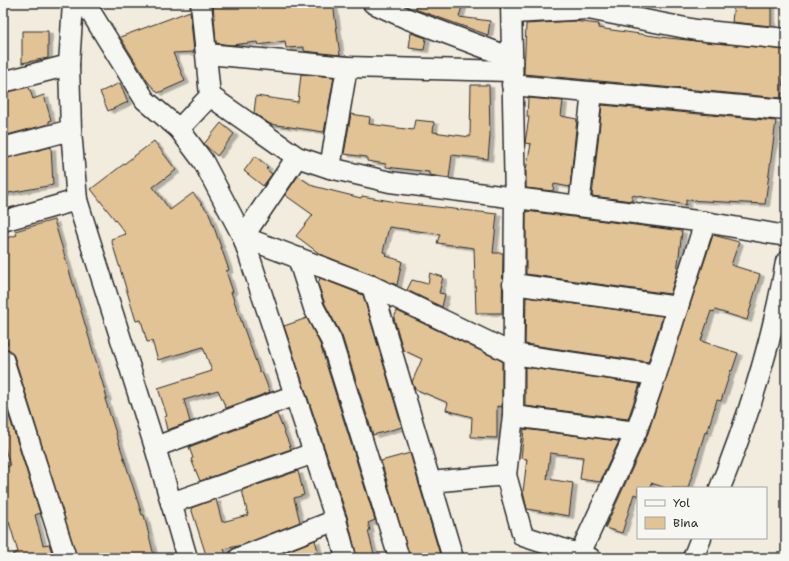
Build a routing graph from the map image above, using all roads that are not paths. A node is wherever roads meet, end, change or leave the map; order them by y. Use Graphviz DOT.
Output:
graph roads {
  1 [pos="73,3"];
  2 [pos="85,3"];
  3 [pos="201,3"];
  4 [pos="373,3"];
  5 [pos="608,3"];
  6 [pos="512,8"];
  7 [pos="588,9"];
  8 [pos="410,11"];
  9 [pos="786,39"];
  10 [pos="207,54"];
  11 [pos="69,65"];
  12 [pos="347,67"];
  13 [pos="512,72"];
  14 [pos="3,82"];
  15 [pos="592,92"];
  16 [pos="210,96"];
  17 [pos="786,110"];
  18 [pos="180,129"];
  19 [pos="71,130"];
  20 [pos="3,148"];
  21 [pos="297,157"];
  22 [pos="330,168"];
  23 [pos="514,198"];
  24 [pos="77,200"];
  25 [pos="579,206"];
  26 [pos="3,221"];
  27 [pos="705,222"];
  28 [pos="786,236"];
  29 [pos="243,237"];
  30 [pos="298,258"];
  31 [pos="786,262"];
  32 [pos="513,284"];
  33 [pos="372,286"];
  34 [pos="678,307"];
  35 [pos="513,354"];
  36 [pos="3,359"];
  37 [pos="656,375"];
  38 [pos="295,395"];
  39 [pos="513,416"];
  40 [pos="636,432"];
  41 [pos="155,447"];
  42 [pos="314,453"];
  43 [pos="506,475"];
  44 [pos="430,482"];
  45 [pos="720,487"];
  46 [pos="171,503"];
  47 [pos="336,520"];
  48 [pos="701,539"];
  49 [pos="582,557"];
  50 [pos="66,558"];
  51 [pos="187,558"];
  52 [pos="239,558"];
  53 [pos="346,558"];
  54 [pos="400,558"];
  55 [pos="453,558"];
  56 [pos="693,558"];
  1 -- 11 [label="street"];
  2 -- 18 [label="street"];
  3 -- 10 [label="street"];
  4 -- 8 [label="street"];
  5 -- 7 [label="street"];
  6 -- 7 [label="street"];
  6 -- 13 [label="street"];
  7 -- 9 [label="street"];
  8 -- 13 [label="street"];
  10 -- 12 [label="street"];
  10 -- 16 [label="street"];
  11 -- 14 [label="street"];
  11 -- 19 [label="street"];
  12 -- 13 [label="street"];
  12 -- 22 [label="street"];
  13 -- 15 [label="street"];
  13 -- 23 [label="street"];
  15 -- 17 [label="street"];
  15 -- 25 [label="street"];
  16 -- 18 [label="street"];
  16 -- 21 [label="street"];
  18 -- 29 [label="street"];
  19 -- 20 [label="street"];
  19 -- 24 [label="street"];
  21 -- 22 [label="street"];
  21 -- 29 [label="street"];
  22 -- 23 [label="street"];
  23 -- 25 [label="street"];
  23 -- 32 [label="street"];
  24 -- 26 [label="street"];
  24 -- 41 [label="street"];
  25 -- 27 [label="street"];
  27 -- 28 [label="street"];
  27 -- 34 [label="street"];
  29 -- 30 [label="street"];
  29 -- 38 [label="street"];
  30 -- 33 [label="street"];
  30 -- 54 [label="street"];
  31 -- 45 [label="street"];
  32 -- 34 [label="street"];
  32 -- 35 [label="street"];
  33 -- 35 [label="street"];
  33 -- 44 [label="street"];
  34 -- 37 [label="street"];
  35 -- 37 [label="street"];
  35 -- 39 [label="street"];
  36 -- 50 [label="street"];
  37 -- 40 [label="street"];
  38 -- 41 [label="street"];
  38 -- 42 [label="street"];
  39 -- 40 [label="street"];
  39 -- 43 [label="street"];
  40 -- 49 [label="street"];
  41 -- 46 [label="street"];
  42 -- 46 [label="street"];
  42 -- 47 [label="street"];
  43 -- 44 [label="street"];
  43 -- 49 [label="street"];
  44 -- 55 [label="street"];
  46 -- 51 [label="street"];
  47 -- 52 [label="street"];
  47 -- 53 [label="street"];
  48 -- 56 [label="street"];
}
